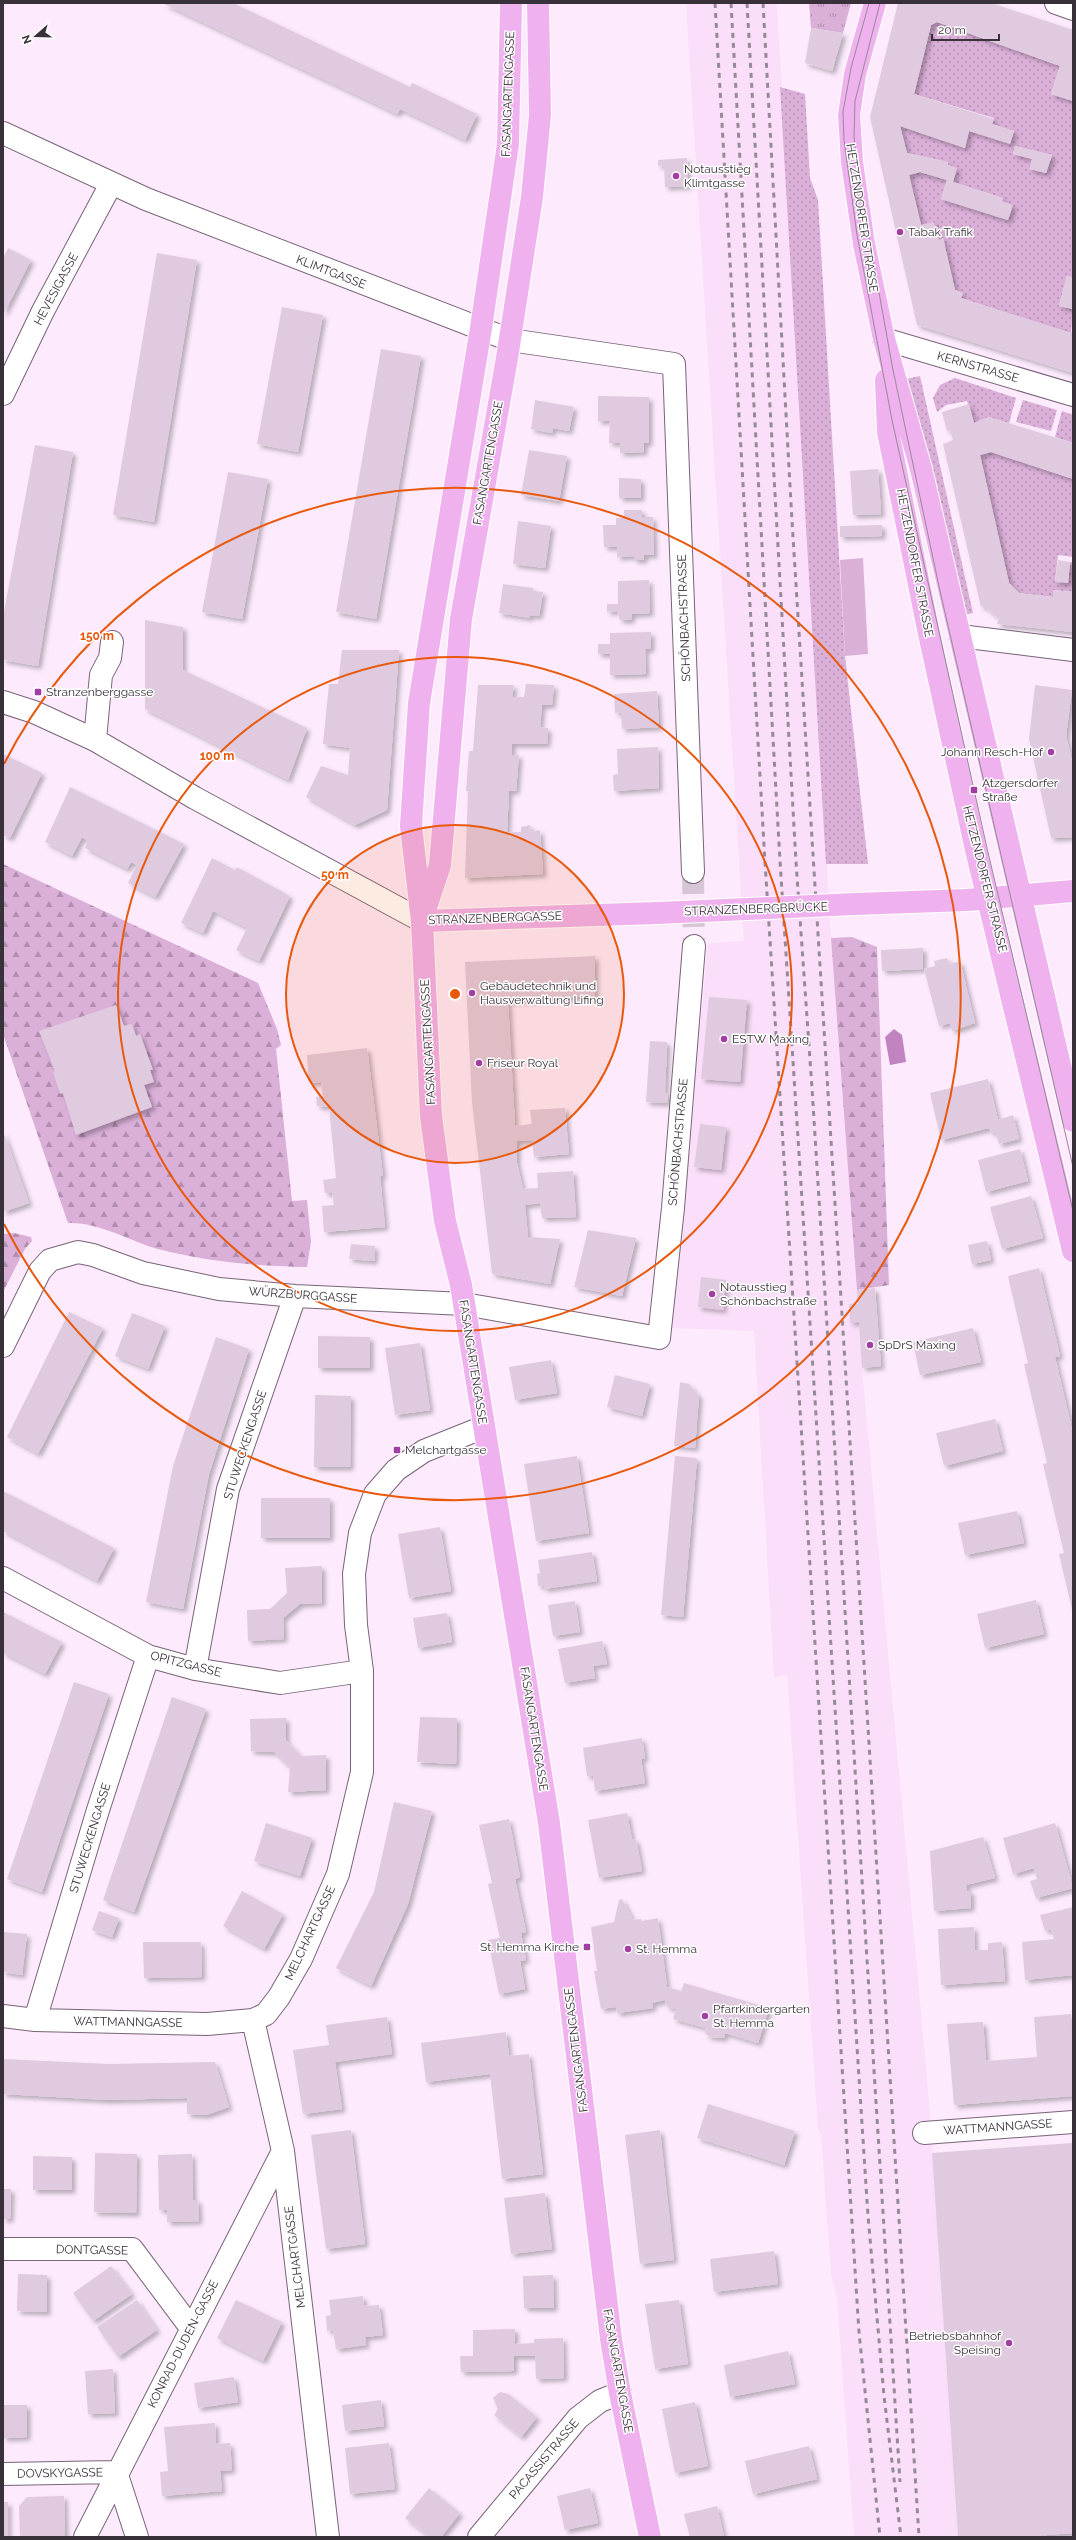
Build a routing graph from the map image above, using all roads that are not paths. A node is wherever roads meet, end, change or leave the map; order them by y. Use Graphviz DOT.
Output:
graph roads {
  1 [pos="511,3"];
  2 [pos="538,3"];
  3 [pos="875,3"];
  4 [pos="1056,3"];
  5 [pos="1073,9"];
  6 [pos="3,133"];
  7 [pos="111,184"];
  8 [pos="481,328"];
  9 [pos="884,339"];
  10 [pos="510,340"];
  11 [pos="674,364"];
  12 [pos="3,394"];
  13 [pos="1073,395"];
  14 [pos="960,636"];
  15 [pos="112,642"];
  16 [pos="1073,650"];
  17 [pos="3,702"];
  18 [pos="95,740"];
  19 [pos="693,872"];
  20 [pos="1073,891"];
  21 [pos="1019,894"];
  22 [pos="989,898"];
  23 [pos="658,913"];
  24 [pos="422,921"];
  25 [pos="694,946"];
  26 [pos="1073,1122"];
  27 [pos="1073,1251"];
  28 [pos="295,1296"];
  29 [pos="464,1304"];
  30 [pos="659,1338"];
  31 [pos="3,1346"];
  32 [pos="484,1427"];
  33 [pos="3,1578"];
  34 [pos="148,1656"];
  35 [pos="195,1669"];
  36 [pos="362,1671"];
  37 [pos="3,2016"];
  38 [pos="35,2020"];
  39 [pos="253,2020"];
  40 [pos="1073,2122"];
  41 [pos="924,2133"];
  42 [pos="283,2151"];
  43 [pos="3,2249"];
  44 [pos="191,2328"];
  45 [pos="620,2392"];
  46 [pos="116,2472"];
  47 [pos="3,2474"];
  48 [pos="85,2537"];
  49 [pos="137,2537"];
  50 [pos="328,2537"];
  51 [pos="479,2537"];
  52 [pos="650,2537"];
  1 -- 8 [label="main road, FASANGARTENGASSE"];
  2 -- 10 [label="main road, FASANGARTENGASSE"];
  3 -- 9 [label="main road, HETZENDORFER STRASSE"];
  4 -- 5 [label="street"];
  6 -- 7 [label="street, KLIMTGASSE"];
  7 -- 8 [label="street, KLIMTGASSE"];
  7 -- 12 [label="street, HEVESIGASSE"];
  8 -- 10 [label="street, KLIMTGASSE"];
  8 -- 24 [label="main road, FASANGARTENGASSE"];
  9 -- 13 [label="street, KERNSTRASSE"];
  9 -- 14 [label="main road, HETZENDORFER STRASSE"];
  9 -- 22 [label="main road, HETZENDORFER STRASSE"];
  10 -- 11 [label="street, KLIMTGASSE"];
  10 -- 24 [label="main road, FASANGARTENGASSE"];
  11 -- 19 [label="street, SCHÖNBACHSTRASSE"];
  14 -- 16 [label="street"];
  14 -- 21 [label="main road, HETZENDORFER STRASSE"];
  15 -- 18 [label="street"];
  17 -- 18 [label="street, STRANZENBERGGASSE"];
  18 -- 24 [label="street, STRANZENBERGGASSE"];
  20 -- 21 [label="main road"];
  21 -- 22 [label="main road"];
  21 -- 26 [label="main road, HETZENDORFER STRASSE"];
  22 -- 23 [label="main road, STRANZENBERGBRÜCKE, bridge"];
  22 -- 27 [label="main road, HETZENDORFER STRASSE"];
  23 -- 24 [label="main road, STRANZENBERGGASSE"];
  24 -- 29 [label="main road, FASANGARTENGASSE"];
  25 -- 30 [label="street, SCHÖNBACHSTRASSE"];
  28 -- 29 [label="street, WÜRZBURGGASSE"];
  28 -- 31 [label="street, WÜRZBURGGASSE"];
  28 -- 35 [label="street, STUWECKENGASSE"];
  29 -- 30 [label="street, WÜRZBURGGASSE"];
  29 -- 32 [label="main road, FASANGARTENGASSE"];
  32 -- 36 [label="street, MELCHARTGASSE"];
  32 -- 45 [label="main road, FASANGARTENGASSE"];
  33 -- 34 [label="street, OPITZGASSE"];
  34 -- 35 [label="street, OPITZGASSE"];
  34 -- 38 [label="street, STUWECKENGASSE"];
  35 -- 36 [label="street, OPITZGASSE"];
  36 -- 39 [label="street, MELCHARTGASSE"];
  37 -- 38 [label="street, WATTMANNGASSE"];
  38 -- 39 [label="street, WATTMANNGASSE"];
  39 -- 42 [label="street, MELCHARTGASSE"];
  40 -- 41 [label="street, WATTMANNGASSE"];
  42 -- 44 [label="street, KONRAD-DUDEN-GASSE"];
  42 -- 50 [label="street, MELCHARTGASSE"];
  43 -- 44 [label="street, DONTGASSE"];
  44 -- 46 [label="street, KONRAD-DUDEN-GASSE"];
  45 -- 51 [label="street, PACASSISTRASSE"];
  45 -- 52 [label="main road, FASANGARTENGASSE"];
  46 -- 47 [label="street, DOVSKYGASSE"];
  46 -- 48 [label="street, KONRAD-DUDEN-GASSE"];
  46 -- 49 [label="street"];
}
